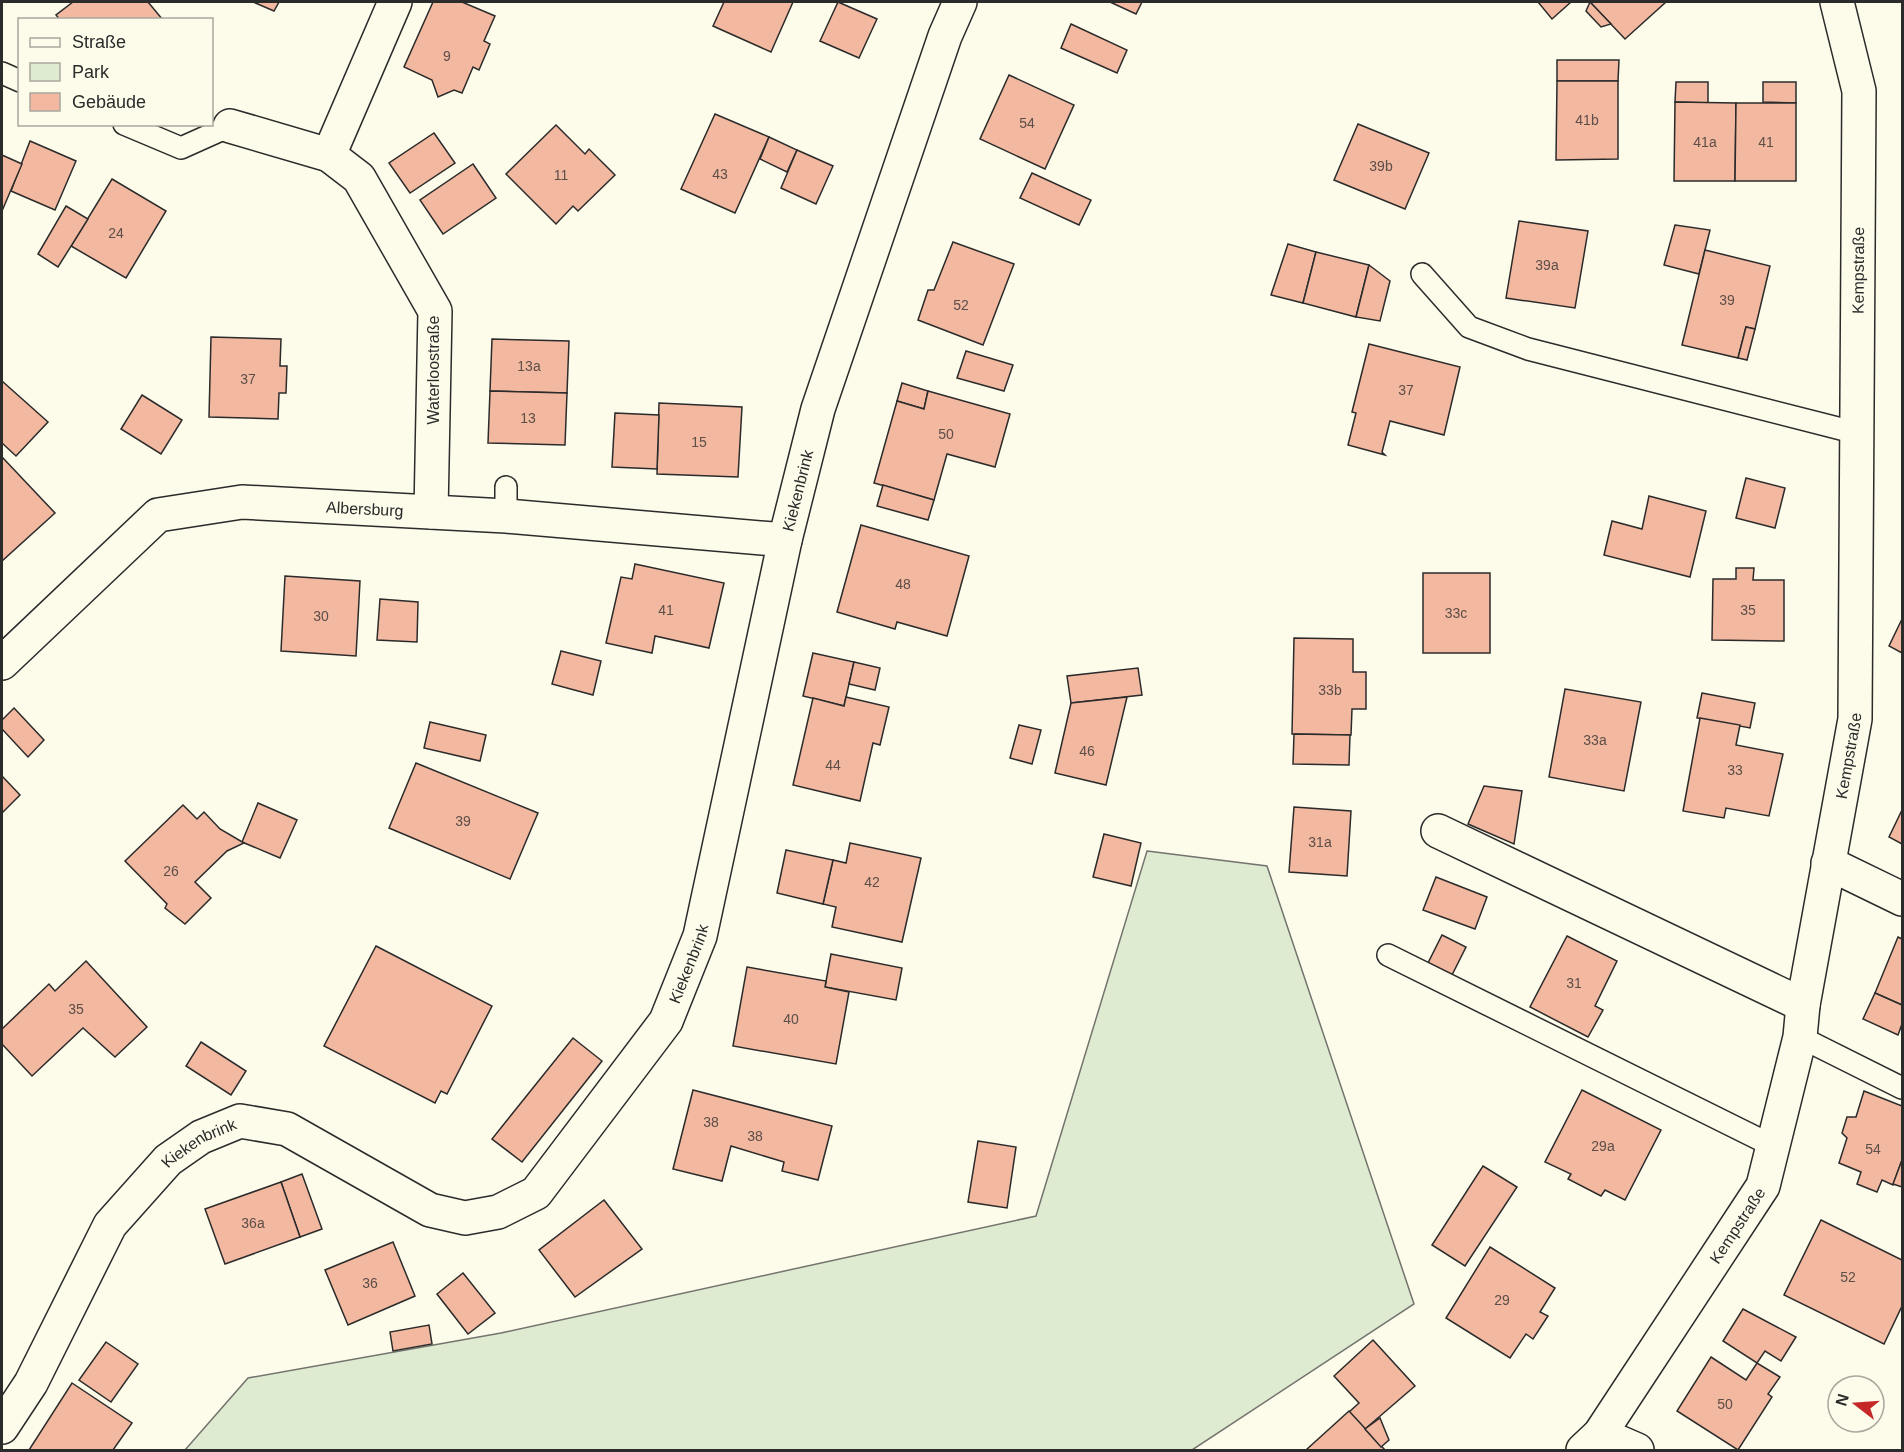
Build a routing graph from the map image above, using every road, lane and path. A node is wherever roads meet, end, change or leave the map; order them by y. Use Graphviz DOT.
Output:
graph roads {
  1 [pos="395,2"];
  2 [pos="960,2"];
  3 [pos="1837,2"];
  4 [pos="2,73"];
  5 [pos="18,80"];
  6 [pos="129,126"];
  7 [pos="230,126"];
  8 [pos="329,155"];
  9 [pos="1422,274"];
  10 [pos="1857,433"];
  11 [pos="430,512"];
  12 [pos="786,540"];
  13 [pos="2,663"];
  14 [pos="1438,831"];
  15 [pos="1828,863"];
  16 [pos="1902,899"];
  17 [pos="1388,955"];
  18 [pos="1803,1005"];
  19 [pos="1800,1037"];
  20 [pos="1902,1088"];
  21 [pos="1773,1146"];
  22 [pos="2,1427"];
  23 [pos="1592,1442"];
  24 [pos="1637,1450"];
  1 -- 8 [label="street"];
  2 -- 12 [label="street, Kiekenbrink"];
  3 -- 10 [label="street, Kempstraße"];
  4 -- 5 [label="lane"];
  6 -- 7 [label="lane"];
  7 -- 8 [label="street, Waterloostraße"];
  8 -- 11 [label="street, Waterloostraße"];
  9 -- 10 [label="lane"];
  10 -- 15 [label="street, Kempstraße"];
  11 -- 12 [label="street, Albersburg"];
  11 -- 13 [label="street, Albersburg"];
  12 -- 22 [label="street, Kiekenbrink"];
  14 -- 18 [label="street"];
  15 -- 16 [label="street"];
  15 -- 18 [label="street, Kempstraße"];
  17 -- 21 [label="lane"];
  18 -- 19 [label="street, Kempstraße"];
  19 -- 20 [label="lane"];
  19 -- 21 [label="street, Kempstraße"];
  21 -- 23 [label="street, Kempstraße"];
  23 -- 24 [label="street"];
}
